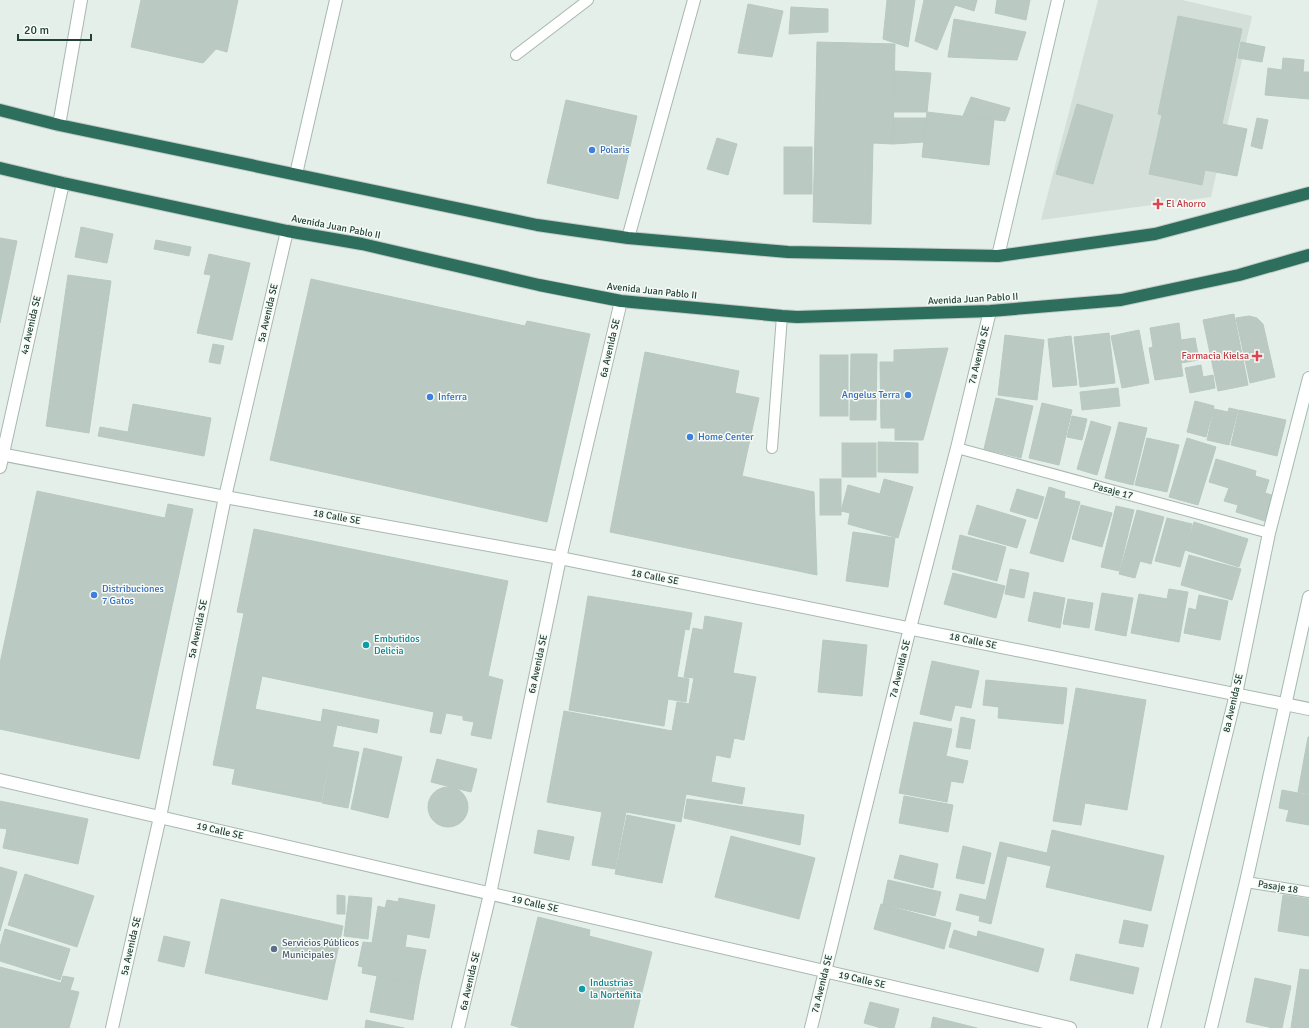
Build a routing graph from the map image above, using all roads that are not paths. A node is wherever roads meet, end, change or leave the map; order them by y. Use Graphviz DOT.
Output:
graph roads {
  1 [pos="81,0"];
  2 [pos="336,0"];
  3 [pos="588,0"];
  4 [pos="694,0"];
  5 [pos="1058,0"];
  6 [pos="516,55"];
  7 [pos="0,110"];
  8 [pos="59,125"];
  9 [pos="0,168"];
  10 [pos="296,174"];
  11 [pos="63,183"];
  12 [pos="1309,193"];
  13 [pos="287,231"];
  14 [pos="628,238"];
  15 [pos="1309,255"];
  16 [pos="998,256"];
  17 [pos="621,301"];
  18 [pos="990,311"];
  19 [pos="782,316"];
  20 [pos="1309,378"];
  21 [pos="772,448"];
  22 [pos="957,448"];
  23 [pos="1,454"];
  24 [pos="0,467"];
  25 [pos="225,497"];
  26 [pos="1270,533"];
  27 [pos="560,558"];
  28 [pos="1308,604"];
  29 [pos="910,628"];
  30 [pos="1236,694"];
  31 [pos="1285,704"];
  32 [pos="1309,709"];
  33 [pos="0,780"];
  34 [pos="160,817"];
  35 [pos="1246,882"];
  36 [pos="1309,892"];
  37 [pos="490,894"];
  38 [pos="825,971"];
  39 [pos="112,1028"];
  40 [pos="458,1028"];
  41 [pos="811,1028"];
  42 [pos="1070,1028"];
  43 [pos="1154,1028"];
  44 [pos="1211,1028"];
  1 -- 8 [label="street"];
  2 -- 10 [label="street"];
  3 -- 6 [label="lane"];
  4 -- 14 [label="street"];
  5 -- 16 [label="street"];
  7 -- 8 [label="highway"];
  8 -- 10 [label="highway"];
  9 -- 11 [label="highway, Avenida Juan Pablo II"];
  10 -- 14 [label="highway"];
  11 -- 13 [label="highway, Avenida Juan Pablo II"];
  11 -- 23 [label="street, 4a Avenida SE"];
  12 -- 16 [label="highway"];
  13 -- 17 [label="highway, Avenida Juan Pablo II"];
  13 -- 25 [label="street, 5a Avenida SE"];
  14 -- 16 [label="highway"];
  15 -- 18 [label="highway, Avenida Juan Pablo II"];
  17 -- 19 [label="highway, Avenida Juan Pablo II"];
  17 -- 27 [label="street, 6a Avenida SE"];
  18 -- 19 [label="highway, Avenida Juan Pablo II"];
  18 -- 22 [label="street, 7a Avenida SE"];
  19 -- 21 [label="lane"];
  20 -- 26 [label="street, 8a Avenida SE"];
  22 -- 26 [label="lane, Pasaje 17"];
  22 -- 29 [label="street, 7a Avenida SE"];
  23 -- 24 [label="street, 4a Avenida SE"];
  23 -- 25 [label="street, 18 Calle SE"];
  25 -- 27 [label="street, 18 Calle SE"];
  25 -- 34 [label="street, 5a Avenida SE"];
  26 -- 30 [label="street, 8a Avenida SE"];
  27 -- 29 [label="street, 18 Calle SE"];
  27 -- 37 [label="street, 6a Avenida SE"];
  28 -- 31 [label="street"];
  29 -- 30 [label="street, 18 Calle SE"];
  29 -- 38 [label="street, 7a Avenida SE"];
  30 -- 31 [label="street, 18 Calle SE"];
  30 -- 43 [label="street, 8a Avenida SE"];
  31 -- 32 [label="street, 18 Calle SE"];
  31 -- 35 [label="street"];
  33 -- 34 [label="street, 19 Calle SE"];
  34 -- 37 [label="street, 19 Calle SE"];
  34 -- 39 [label="street, 5a Avenida SE"];
  35 -- 36 [label="lane, Pasaje 18"];
  35 -- 44 [label="street"];
  37 -- 38 [label="street, 19 Calle SE"];
  37 -- 40 [label="street, 6a Avenida SE"];
  38 -- 41 [label="street, 7a Avenida SE"];
  38 -- 42 [label="street, 19 Calle SE"];
}
